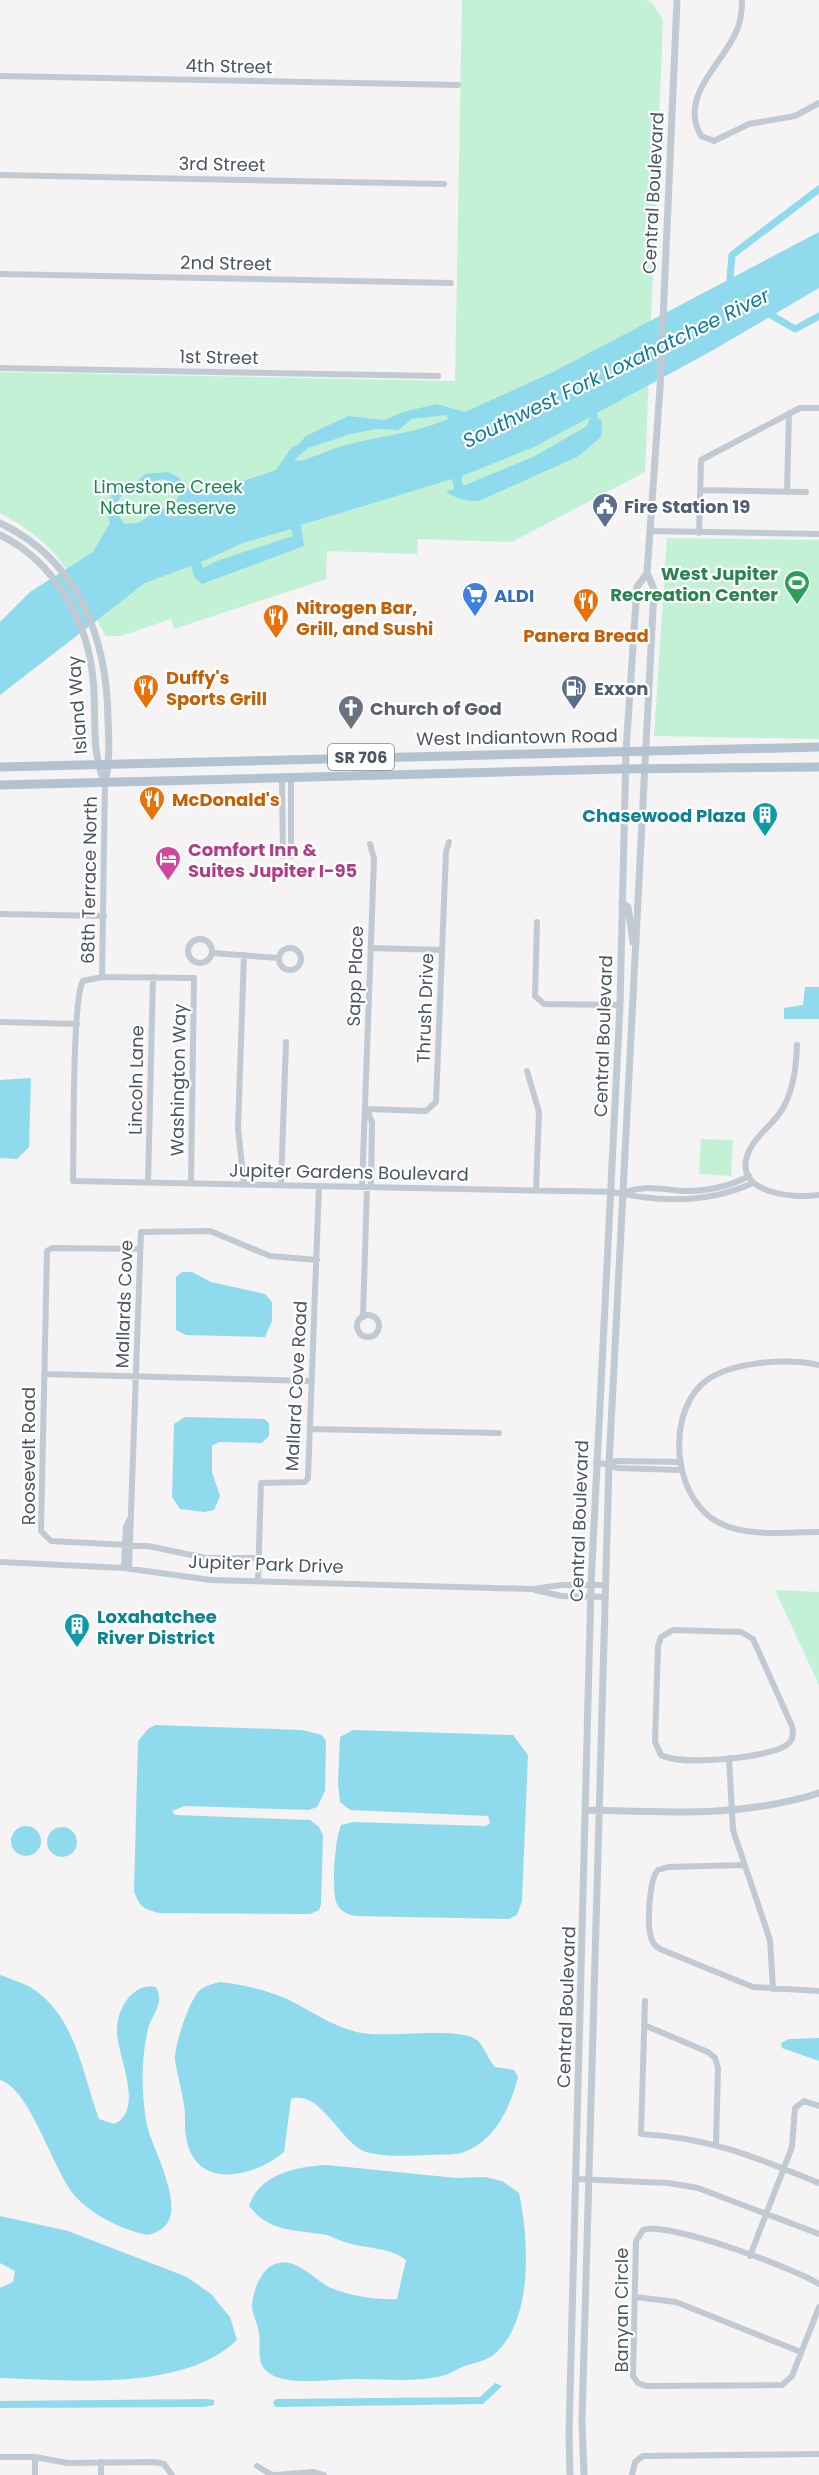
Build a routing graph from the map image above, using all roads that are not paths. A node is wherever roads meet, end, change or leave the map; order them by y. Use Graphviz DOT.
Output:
graph roads {
  1 [pos="677,0"];
  2 [pos="742,0"];
  3 [pos="0,76"];
  4 [pos="458,86"];
  5 [pos="819,103"];
  6 [pos="0,175"];
  7 [pos="444,184"];
  8 [pos="0,274"];
  9 [pos="452,283"];
  10 [pos="0,368"];
  11 [pos="438,376"];
  12 [pos="819,408"];
  13 [pos="789,413"];
  14 [pos="700,490"];
  15 [pos="787,492"];
  16 [pos="806,492"];
  17 [pos="0,523"];
  18 [pos="650,531"];
  19 [pos="699,533"];
  20 [pos="819,534"];
  21 [pos="0,535"];
  22 [pos="647,573"];
  23 [pos="819,747"];
  24 [pos="626,751"];
  25 [pos="646,751"];
  26 [pos="96,763"];
  27 [pos="110,764"];
  28 [pos="0,767"];
  29 [pos="819,767"];
  30 [pos="645,768"];
  31 [pos="625,769"];
  32 [pos="287,779"];
  33 [pos="105,783"];
  34 [pos="0,784"];
  35 [pos="449,842"];
  36 [pos="370,844"];
  37 [pos="283,856"];
  38 [pos="291,856"];
  39 [pos="622,903"];
  40 [pos="0,914"];
  41 [pos="104,916"];
  42 [pos="537,922"];
  43 [pos="371,948"];
  44 [pos="442,950"];
  45 [pos="212,953"];
  46 [pos="244,955"];
  47 [pos="279,958"];
  48 [pos="635,963"];
  49 [pos="153,977"];
  50 [pos="102,978"];
  51 [pos="620,1005"];
  52 [pos="0,1022"];
  53 [pos="77,1024"];
  54 [pos="619,1025"];
  55 [pos="633,1025"];
  56 [pos="286,1042"];
  57 [pos="797,1045"];
  58 [pos="527,1071"];
  59 [pos="367,1109"];
  60 [pos="749,1176"];
  61 [pos="148,1183"];
  62 [pos="753,1183"];
  63 [pos="191,1184"];
  64 [pos="244,1185"];
  65 [pos="281,1185"];
  66 [pos="319,1186"];
  67 [pos="366,1187"];
  68 [pos="536,1191"];
  69 [pos="610,1192"];
  70 [pos="623,1193"];
  71 [pos="819,1196"];
  72 [pos="140,1249"];
  73 [pos="316,1260"];
  74 [pos="363,1317"];
  75 [pos="819,1365"];
  76 [pos="44,1374"];
  77 [pos="136,1376"];
  78 [pos="312,1380"];
  79 [pos="310,1429"];
  80 [pos="499,1433"];
  81 [pos="596,1463"];
  82 [pos="609,1464"];
  83 [pos="681,1466"];
  84 [pos="819,1532"];
  85 [pos="128,1544"];
  86 [pos="259,1558"];
  87 [pos="0,1562"];
  88 [pos="127,1568"];
  89 [pos="258,1580"];
  90 [pos="591,1585"];
  91 [pos="606,1585"];
  92 [pos="532,1589"];
  93 [pos="591,1596"];
  94 [pos="606,1597"];
  95 [pos="729,1758"];
  96 [pos="819,1793"];
  97 [pos="586,1809"];
  98 [pos="600,1810"];
  99 [pos="731,1812"];
  100 [pos="743,1865"];
  101 [pos="772,1989"];
  102 [pos="819,1991"];
  103 [pos="645,2001"];
  104 [pos="644,2025"];
  105 [pos="819,2106"];
  106 [pos="716,2143"];
  107 [pos="784,2169"];
  108 [pos="576,2180"];
  109 [pos="589,2180"];
  110 [pos="819,2183"];
  111 [pos="767,2214"];
  112 [pos="819,2234"];
  113 [pos="750,2256"];
  114 [pos="819,2284"];
  115 [pos="635,2297"];
  116 [pos="819,2307"];
  117 [pos="801,2352"];
  118 [pos="819,2454"];
  119 [pos="0,2457"];
  120 [pos="35,2457"];
  121 [pos="101,2462"];
  122 [pos="257,2466"];
  123 [pos="35,2475"];
  124 [pos="101,2475"];
  125 [pos="172,2475"];
  126 [pos="273,2475"];
  127 [pos="324,2475"];
  128 [pos="570,2475"];
  129 [pos="584,2475"];
  130 [pos="633,2475"];
  1 -- 18 [label="street, Central Boulevard"];
  2 -- 5 [label="street"];
  3 -- 4 [label="street, 4th Street"];
  6 -- 7 [label="street, 3rd Street"];
  8 -- 9 [label="street, 2nd Street"];
  10 -- 11 [label="street, 1st Street"];
  12 -- 13 [label="street"];
  13 -- 14 [label="street"];
  13 -- 15 [label="street"];
  14 -- 15 [label="street"];
  14 -- 19 [label="street"];
  15 -- 16 [label="street"];
  17 -- 27 [label="street, Island Way"];
  18 -- 19 [label="street"];
  18 -- 22 [label="street, Central Boulevard"];
  19 -- 20 [label="street"];
  21 -- 26 [label="street, Island Way"];
  22 -- 24 [label="street, Central Boulevard"];
  22 -- 25 [label="street, Central Boulevard"];
  23 -- 25 [label="main road, West Indiantown Road / SR 706"];
  24 -- 25 [label="main road, West Indiantown Road / SR 706"];
  24 -- 27 [label="main road, West Indiantown Road / SR 706"];
  24 -- 31 [label="street, Central Boulevard"];
  25 -- 30 [label="street, Central Boulevard"];
  26 -- 27 [label="main road, West Indiantown Road / SR 706"];
  26 -- 28 [label="main road, West Indiantown Road / SR 706"];
  26 -- 33 [label="street"];
  27 -- 33 [label="street, Island Way"];
  29 -- 30 [label="main road, West Indiantown Road / SR 706"];
  30 -- 31 [label="main road, West Indiantown Road / SR 706"];
  30 -- 48 [label="street, Central Boulevard"];
  31 -- 32 [label="main road, West Indiantown Road / SR 706"];
  31 -- 39 [label="street, Central Boulevard"];
  32 -- 33 [label="main road, West Indiantown Road / SR 706"];
  32 -- 37 [label="street"];
  32 -- 38 [label="street"];
  33 -- 34 [label="main road, West Indiantown Road / SR 706"];
  33 -- 41 [label="street, 68th Terrace North"];
  35 -- 44 [label="street, Thrush Drive"];
  36 -- 43 [label="street, Sapp Place"];
  39 -- 48 [label="street"];
  39 -- 51 [label="street, Central Boulevard"];
  40 -- 41 [label="street"];
  41 -- 50 [label="street, 68th Terrace North"];
  42 -- 51 [label="street"];
  43 -- 44 [label="street"];
  43 -- 59 [label="street, Sapp Place"];
  44 -- 59 [label="street, Thrush Drive"];
  45 -- 46 [label="street"];
  46 -- 47 [label="street"];
  46 -- 64 [label="street"];
  48 -- 55 [label="street, Central Boulevard"];
  49 -- 50 [label="street"];
  49 -- 61 [label="street, Lincoln Lane"];
  49 -- 63 [label="street, Washington Way"];
  50 -- 53 [label="street"];
  51 -- 54 [label="street, Central Boulevard"];
  52 -- 53 [label="street"];
  53 -- 61 [label="street, Jupiter Gardens Boulevard"];
  54 -- 55 [label="street"];
  54 -- 69 [label="street, Central Boulevard"];
  55 -- 70 [label="street, Central Boulevard"];
  56 -- 65 [label="street"];
  57 -- 60 [label="street"];
  58 -- 68 [label="street"];
  59 -- 67 [label="street, Sapp Place"];
  60 -- 62 [label="street"];
  60 -- 70 [label="street"];
  61 -- 63 [label="street, Jupiter Gardens Boulevard"];
  62 -- 70 [label="street"];
  62 -- 71 [label="street"];
  63 -- 64 [label="street, Jupiter Gardens Boulevard"];
  64 -- 65 [label="street, Jupiter Gardens Boulevard"];
  65 -- 66 [label="street, Jupiter Gardens Boulevard"];
  66 -- 67 [label="street, Jupiter Gardens Boulevard"];
  66 -- 73 [label="street, Mallard Cove Road"];
  67 -- 68 [label="street, Jupiter Gardens Boulevard"];
  67 -- 74 [label="street, Sapp Place"];
  68 -- 69 [label="street, Jupiter Gardens Boulevard"];
  69 -- 70 [label="street, Jupiter Gardens Boulevard"];
  69 -- 81 [label="street, Central Boulevard"];
  70 -- 82 [label="street, Central Boulevard"];
  72 -- 73 [label="street, Mallards Cove"];
  72 -- 76 [label="street, Roosevelt Road"];
  72 -- 77 [label="street, Mallards Cove"];
  73 -- 78 [label="street, Mallard Cove Road"];
  75 -- 83 [label="street"];
  76 -- 77 [label="street"];
  76 -- 85 [label="street, Roosevelt Road"];
  77 -- 78 [label="street"];
  77 -- 85 [label="street, Mallards Cove"];
  78 -- 79 [label="street, Mallard Cove Road"];
  79 -- 80 [label="street"];
  79 -- 86 [label="street, Mallard Cove Road"];
  81 -- 82 [label="street"];
  81 -- 90 [label="street, Central Boulevard"];
  82 -- 83 [label="street"];
  82 -- 91 [label="street, Central Boulevard"];
  83 -- 84 [label="street"];
  85 -- 86 [label="street, Roosevelt Road"];
  85 -- 88 [label="street, Mallards Cove"];
  86 -- 89 [label="street, Mallard Cove Road"];
  87 -- 88 [label="street, Jupiter Park Drive"];
  88 -- 89 [label="street, Jupiter Park Drive"];
  89 -- 92 [label="street, Jupiter Park Drive"];
  90 -- 91 [label="street, Jupiter Park Drive"];
  90 -- 92 [label="street, Jupiter Park Drive"];
  90 -- 93 [label="street, Central Boulevard"];
  91 -- 94 [label="street, Central Boulevard"];
  92 -- 93 [label="street, Jupiter Park Drive"];
  93 -- 94 [label="street, Jupiter Park Drive"];
  93 -- 97 [label="street, Central Boulevard"];
  94 -- 98 [label="street, Central Boulevard"];
  95 -- 95 [label="street"];
  95 -- 99 [label="street"];
  96 -- 99 [label="street"];
  97 -- 98 [label="street"];
  97 -- 108 [label="street, Central Boulevard"];
  98 -- 99 [label="street"];
  98 -- 109 [label="street, Central Boulevard"];
  99 -- 100 [label="street"];
  100 -- 101 [label="street"];
  100 -- 101 [label="street"];
  101 -- 102 [label="street"];
  103 -- 104 [label="street"];
  104 -- 106 [label="street"];
  104 -- 106 [label="street"];
  105 -- 107 [label="street"];
  106 -- 107 [label="street"];
  107 -- 110 [label="street"];
  107 -- 111 [label="street"];
  108 -- 109 [label="street"];
  108 -- 128 [label="street, Central Boulevard"];
  109 -- 111 [label="street"];
  109 -- 129 [label="street, Central Boulevard"];
  111 -- 112 [label="street"];
  111 -- 113 [label="street"];
  113 -- 114 [label="street, Banyan Circle"];
  113 -- 115 [label="street, Banyan Circle"];
  115 -- 117 [label="street"];
  115 -- 117 [label="street, Banyan Circle"];
  116 -- 117 [label="street, Banyan Circle"];
  118 -- 130 [label="street"];
  119 -- 120 [label="street"];
  120 -- 121 [label="street"];
  120 -- 123 [label="street"];
  121 -- 124 [label="street"];
  121 -- 125 [label="street"];
  122 -- 126 [label="street"];
  126 -- 127 [label="street"];
}
